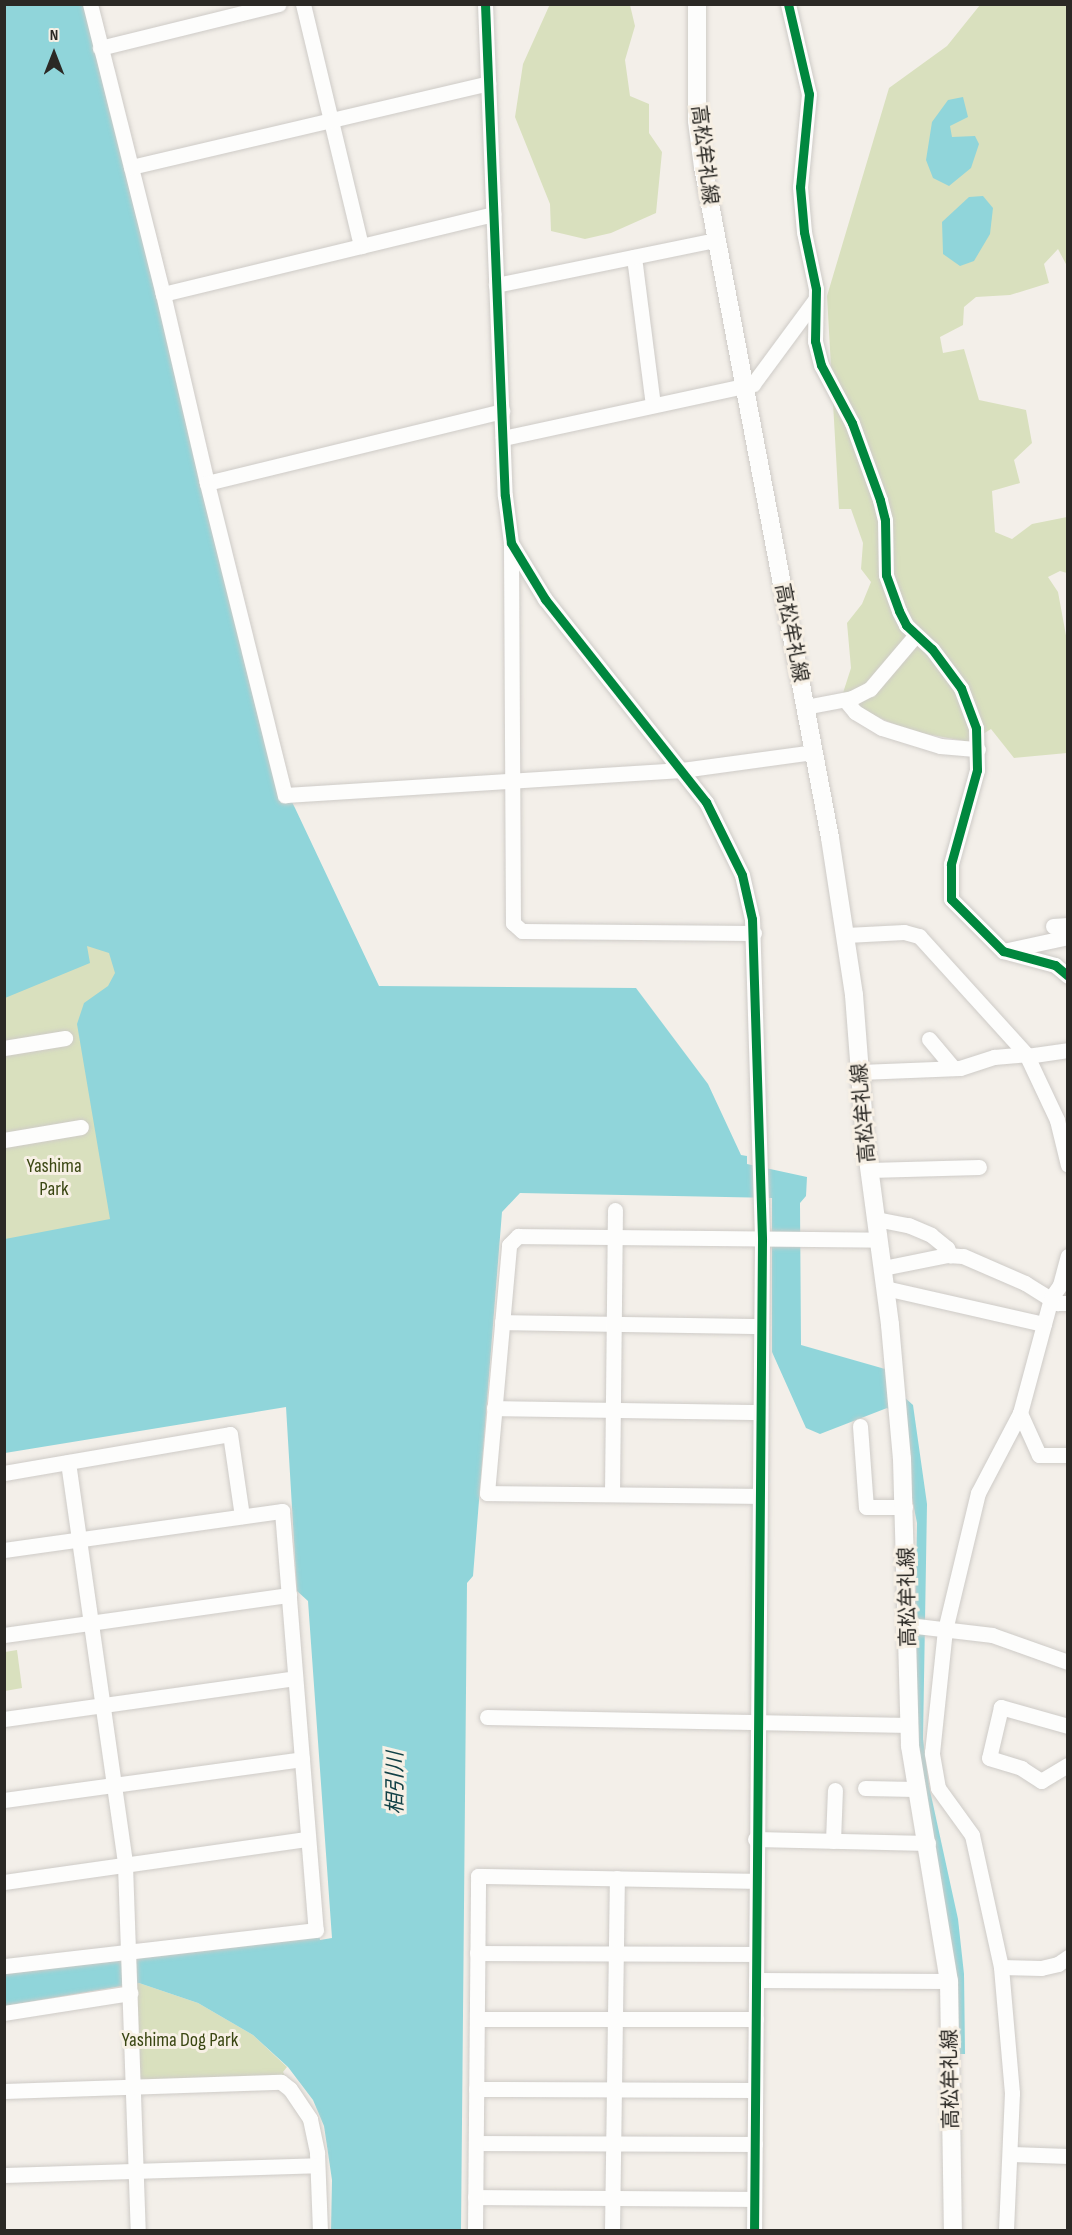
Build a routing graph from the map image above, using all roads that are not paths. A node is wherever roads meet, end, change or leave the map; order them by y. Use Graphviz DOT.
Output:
graph roads {
  1 [pos="90,4"];
  2 [pos="279,4"];
  3 [pos="303,4"];
  4 [pos="485,4"];
  5 [pos="698,4"];
  6 [pos="788,4"];
  7 [pos="100,48"];
  8 [pos="488,83"];
  9 [pos="330,120"];
  10 [pos="131,167"];
  11 [pos="494,214"];
  12 [pos="716,240"];
  13 [pos="361,246"];
  14 [pos="634,257"];
  15 [pos="496,285"];
  16 [pos="163,294"];
  17 [pos="815,300"];
  18 [pos="745,385"];
  19 [pos="654,405"];
  20 [pos="502,411"];
  21 [pos="503,438"];
  22 [pos="207,483"];
  23 [pos="511,543"];
  24 [pos="915,636"];
  25 [pos="845,700"];
  26 [pos="805,707"];
  27 [pos="978,749"];
  28 [pos="813,752"];
  29 [pos="682,770"];
  30 [pos="513,781"];
  31 [pos="754,933"];
  32 [pos="846,935"];
  33 [pos="1068,937"];
  34 [pos="1003,951"];
  35 [pos="1068,976"];
  36 [pos="65,1038"];
  37 [pos="929,1040"];
  38 [pos="4,1048"];
  39 [pos="1068,1050"];
  40 [pos="1026,1055"];
  41 [pos="953,1068"];
  42 [pos="860,1072"];
  43 [pos="81,1126"];
  44 [pos="4,1140"];
  45 [pos="1068,1165"];
  46 [pos="979,1167"];
  47 [pos="869,1170"];
  48 [pos="615,1210"];
  49 [pos="876,1219"];
  50 [pos="614,1237"];
  51 [pos="765,1240"];
  52 [pos="879,1240"];
  53 [pos="950,1255"];
  54 [pos="1068,1256"];
  55 [pos="882,1268"];
  56 [pos="885,1288"];
  57 [pos="1051,1298"];
  58 [pos="1068,1303"];
  59 [pos="502,1322"];
  60 [pos="613,1324"];
  61 [pos="1044,1324"];
  62 [pos="761,1326"];
  63 [pos="494,1408"];
  64 [pos="612,1409"];
  65 [pos="760,1412"];
  66 [pos="1020,1413"];
  67 [pos="860,1426"];
  68 [pos="1068,1455"];
  69 [pos="68,1462"];
  70 [pos="4,1473"];
  71 [pos="612,1494"];
  72 [pos="759,1496"];
  73 [pos="905,1507"];
  74 [pos="242,1516"];
  75 [pos="79,1539"];
  76 [pos="4,1550"];
  77 [pos="289,1595"];
  78 [pos="91,1622"];
  79 [pos="908,1625"];
  80 [pos="945,1630"];
  81 [pos="4,1635"];
  82 [pos="1068,1662"];
  83 [pos="295,1678"];
  84 [pos="103,1705"];
  85 [pos="487,1717"];
  86 [pos="4,1719"];
  87 [pos="756,1722"];
  88 [pos="909,1725"];
  89 [pos="1068,1726"];
  90 [pos="302,1759"];
  91 [pos="1068,1765"];
  92 [pos="114,1785"];
  93 [pos="865,1788"];
  94 [pos="835,1790"];
  95 [pos="915,1790"];
  96 [pos="4,1800"];
  97 [pos="308,1839"];
  98 [pos="755,1839"];
  99 [pos="833,1841"];
  100 [pos="928,1843"];
  101 [pos="125,1865"];
  102 [pos="617,1878"];
  103 [pos="4,1881"];
  104 [pos="755,1881"];
  105 [pos="477,1953"];
  106 [pos="614,1953"];
  107 [pos="128,1954"];
  108 [pos="756,1954"];
  109 [pos="1068,1957"];
  110 [pos="4,1966"];
  111 [pos="1001,1967"];
  112 [pos="756,1980"];
  113 [pos="949,1981"];
  114 [pos="129,1989"];
  115 [pos="4,2013"];
  116 [pos="477,2019"];
  117 [pos="614,2019"];
  118 [pos="756,2019"];
  119 [pos="133,2087"];
  120 [pos="476,2089"];
  121 [pos="614,2090"];
  122 [pos="755,2090"];
  123 [pos="4,2091"];
  124 [pos="476,2143"];
  125 [pos="613,2143"];
  126 [pos="755,2144"];
  127 [pos="1012,2154"];
  128 [pos="1068,2156"];
  129 [pos="317,2165"];
  130 [pos="136,2171"];
  131 [pos="4,2175"];
  132 [pos="475,2197"];
  133 [pos="613,2198"];
  134 [pos="754,2199"];
  135 [pos="138,2230"];
  136 [pos="320,2230"];
  137 [pos="475,2230"];
  138 [pos="612,2230"];
  139 [pos="754,2230"];
  140 [pos="953,2230"];
  141 [pos="1006,2230"];
  1 -- 7 [label="street"];
  2 -- 7 [label="street"];
  3 -- 9 [label="street"];
  4 -- 8 [label="street"];
  5 -- 12 [label="main road, 高松牟礼線"];
  6 -- 17 [label="street"];
  7 -- 10 [label="street"];
  8 -- 9 [label="street"];
  8 -- 11 [label="street"];
  9 -- 10 [label="street"];
  9 -- 13 [label="street"];
  10 -- 16 [label="street"];
  11 -- 13 [label="street"];
  11 -- 15 [label="street"];
  12 -- 14 [label="street"];
  12 -- 18 [label="main road, 高松牟礼線"];
  13 -- 16 [label="street"];
  14 -- 15 [label="street"];
  14 -- 19 [label="street"];
  15 -- 20 [label="street"];
  16 -- 22 [label="street"];
  17 -- 18 [label="street"];
  17 -- 24 [label="street"];
  18 -- 19 [label="street"];
  18 -- 26 [label="main road, 高松牟礼線"];
  19 -- 21 [label="street"];
  20 -- 21 [label="street"];
  20 -- 22 [label="street"];
  21 -- 23 [label="street"];
  22 -- 30 [label="street"];
  23 -- 29 [label="street"];
  23 -- 30 [label="street"];
  24 -- 25 [label="street"];
  24 -- 27 [label="street"];
  25 -- 26 [label="street"];
  25 -- 27 [label="street"];
  26 -- 28 [label="main road, 高松牟礼線"];
  27 -- 34 [label="street"];
  28 -- 29 [label="street"];
  28 -- 32 [label="main road, 高松牟礼線"];
  29 -- 30 [label="street"];
  29 -- 31 [label="street"];
  30 -- 31 [label="street"];
  31 -- 51 [label="street"];
  32 -- 40 [label="street"];
  32 -- 42 [label="main road, 高松牟礼線"];
  33 -- 34 [label="street"];
  34 -- 35 [label="street"];
  36 -- 38 [label="street"];
  37 -- 41 [label="street"];
  39 -- 40 [label="street"];
  40 -- 41 [label="street"];
  40 -- 45 [label="street"];
  41 -- 42 [label="street"];
  42 -- 47 [label="main road, 高松牟礼線"];
  43 -- 44 [label="street"];
  46 -- 47 [label="street"];
  47 -- 49 [label="main road, 高松牟礼線"];
  48 -- 50 [label="street"];
  49 -- 52 [label="main road, 高松牟礼線"];
  49 -- 53 [label="street"];
  50 -- 51 [label="street"];
  50 -- 59 [label="street"];
  50 -- 60 [label="street"];
  51 -- 52 [label="street"];
  51 -- 62 [label="street"];
  52 -- 55 [label="main road, 高松牟礼線"];
  53 -- 55 [label="street"];
  53 -- 57 [label="street"];
  54 -- 57 [label="street"];
  55 -- 56 [label="main road, 高松牟礼線"];
  56 -- 61 [label="street"];
  56 -- 73 [label="main road, 高松牟礼線"];
  57 -- 58 [label="street"];
  57 -- 61 [label="street"];
  59 -- 60 [label="street"];
  59 -- 63 [label="street"];
  60 -- 62 [label="street"];
  60 -- 64 [label="street"];
  61 -- 66 [label="street"];
  62 -- 65 [label="street"];
  63 -- 64 [label="street"];
  63 -- 71 [label="street"];
  64 -- 65 [label="street"];
  64 -- 71 [label="street"];
  65 -- 72 [label="street"];
  66 -- 68 [label="street"];
  66 -- 80 [label="street"];
  67 -- 73 [label="street"];
  69 -- 70 [label="street"];
  69 -- 74 [label="street"];
  69 -- 75 [label="street"];
  71 -- 72 [label="street"];
  72 -- 87 [label="street"];
  73 -- 79 [label="main road, 高松牟礼線"];
  74 -- 75 [label="street"];
  74 -- 77 [label="street"];
  75 -- 76 [label="street"];
  75 -- 78 [label="street"];
  77 -- 78 [label="street"];
  77 -- 83 [label="street"];
  78 -- 81 [label="street"];
  78 -- 84 [label="street"];
  79 -- 80 [label="street"];
  79 -- 88 [label="main road, 高松牟礼線"];
  80 -- 82 [label="street"];
  80 -- 111 [label="street"];
  83 -- 84 [label="street"];
  83 -- 90 [label="street"];
  84 -- 86 [label="street"];
  84 -- 92 [label="street"];
  85 -- 87 [label="street"];
  87 -- 88 [label="street"];
  87 -- 98 [label="street"];
  88 -- 95 [label="main road, 高松牟礼線"];
  89 -- 91 [label="street"];
  90 -- 92 [label="street"];
  90 -- 97 [label="street"];
  92 -- 96 [label="street"];
  92 -- 101 [label="street"];
  93 -- 95 [label="street"];
  94 -- 99 [label="street"];
  95 -- 100 [label="main road, 高松牟礼線"];
  97 -- 101 [label="street"];
  97 -- 107 [label="street"];
  98 -- 99 [label="street"];
  98 -- 104 [label="street"];
  99 -- 100 [label="street"];
  100 -- 113 [label="main road, 高松牟礼線"];
  101 -- 103 [label="street"];
  101 -- 107 [label="street"];
  102 -- 104 [label="street"];
  102 -- 105 [label="street"];
  102 -- 106 [label="street"];
  104 -- 108 [label="street"];
  105 -- 106 [label="street"];
  105 -- 116 [label="street"];
  106 -- 108 [label="street"];
  106 -- 117 [label="street"];
  107 -- 110 [label="street"];
  107 -- 114 [label="street"];
  108 -- 112 [label="street"];
  109 -- 111 [label="street"];
  111 -- 127 [label="street"];
  112 -- 113 [label="street"];
  112 -- 118 [label="street"];
  113 -- 140 [label="main road, 高松牟礼線"];
  114 -- 115 [label="street"];
  114 -- 119 [label="street"];
  116 -- 117 [label="street"];
  116 -- 120 [label="street"];
  117 -- 118 [label="street"];
  117 -- 121 [label="street"];
  118 -- 122 [label="street"];
  119 -- 123 [label="street"];
  119 -- 129 [label="street"];
  119 -- 130 [label="street"];
  120 -- 121 [label="street"];
  120 -- 124 [label="street"];
  121 -- 122 [label="street"];
  121 -- 125 [label="street"];
  122 -- 126 [label="street"];
  124 -- 125 [label="street"];
  124 -- 132 [label="street"];
  125 -- 126 [label="street"];
  125 -- 133 [label="street"];
  126 -- 134 [label="street"];
  127 -- 128 [label="street"];
  127 -- 141 [label="street"];
  129 -- 130 [label="street"];
  129 -- 136 [label="street"];
  130 -- 131 [label="street"];
  130 -- 135 [label="street"];
  132 -- 133 [label="street"];
  132 -- 137 [label="street"];
  133 -- 134 [label="street"];
  133 -- 138 [label="street"];
  134 -- 139 [label="street"];
}
